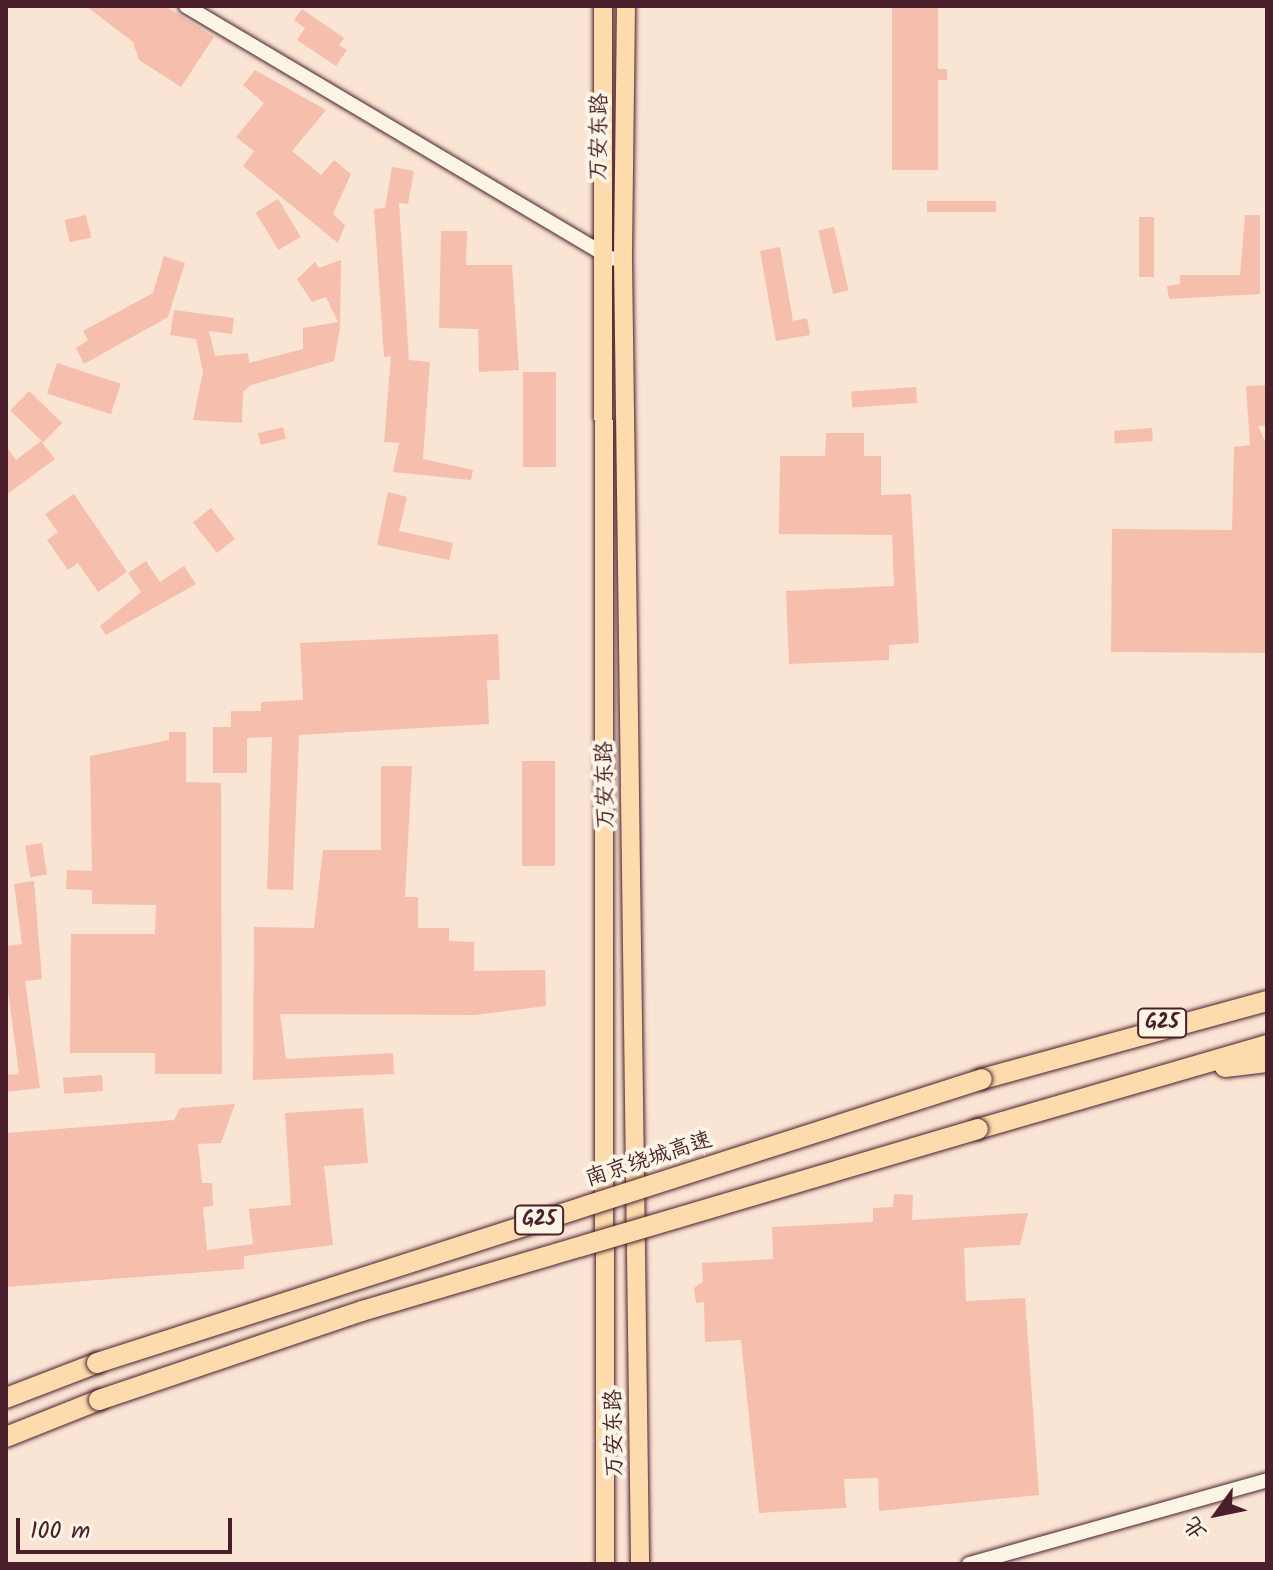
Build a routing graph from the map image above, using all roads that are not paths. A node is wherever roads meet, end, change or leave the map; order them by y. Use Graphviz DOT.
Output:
graph roads {
  1 [pos="186,6"];
  2 [pos="603,6"];
  3 [pos="626,6"];
  4 [pos="602,257"];
  5 [pos="623,260"];
  6 [pos="1267,988"];
  7 [pos="1267,1001"];
  8 [pos="1267,1045"];
  9 [pos="1056,1058"];
  10 [pos="1267,1062"];
  11 [pos="1169,1072"];
  12 [pos="6,1398"];
  13 [pos="6,1437"];
  14 [pos="1267,1480"];
  15 [pos="605,1564"];
  16 [pos="640,1564"];
  17 [pos="969,1564"];
  1 -- 4 [label="street"];
  2 -- 4 [label="main road, 万安东路"];
  3 -- 5 [label="main road, 万安东路"];
  4 -- 5 [label="street"];
  4 -- 15 [label="main road, 万安东路"];
  5 -- 16 [label="main road, 万安东路"];
  6 -- 9 [label="highway, G25"];
  7 -- 9 [label="highway, 南京绕城高速"];
  8 -- 11 [label="highway"];
  9 -- 12 [label="highway, 南京绕城高速 / G25, bridge"];
  10 -- 11 [label="highway, G25"];
  11 -- 13 [label="highway, G25, bridge"];
  14 -- 17 [label="street"];
}
